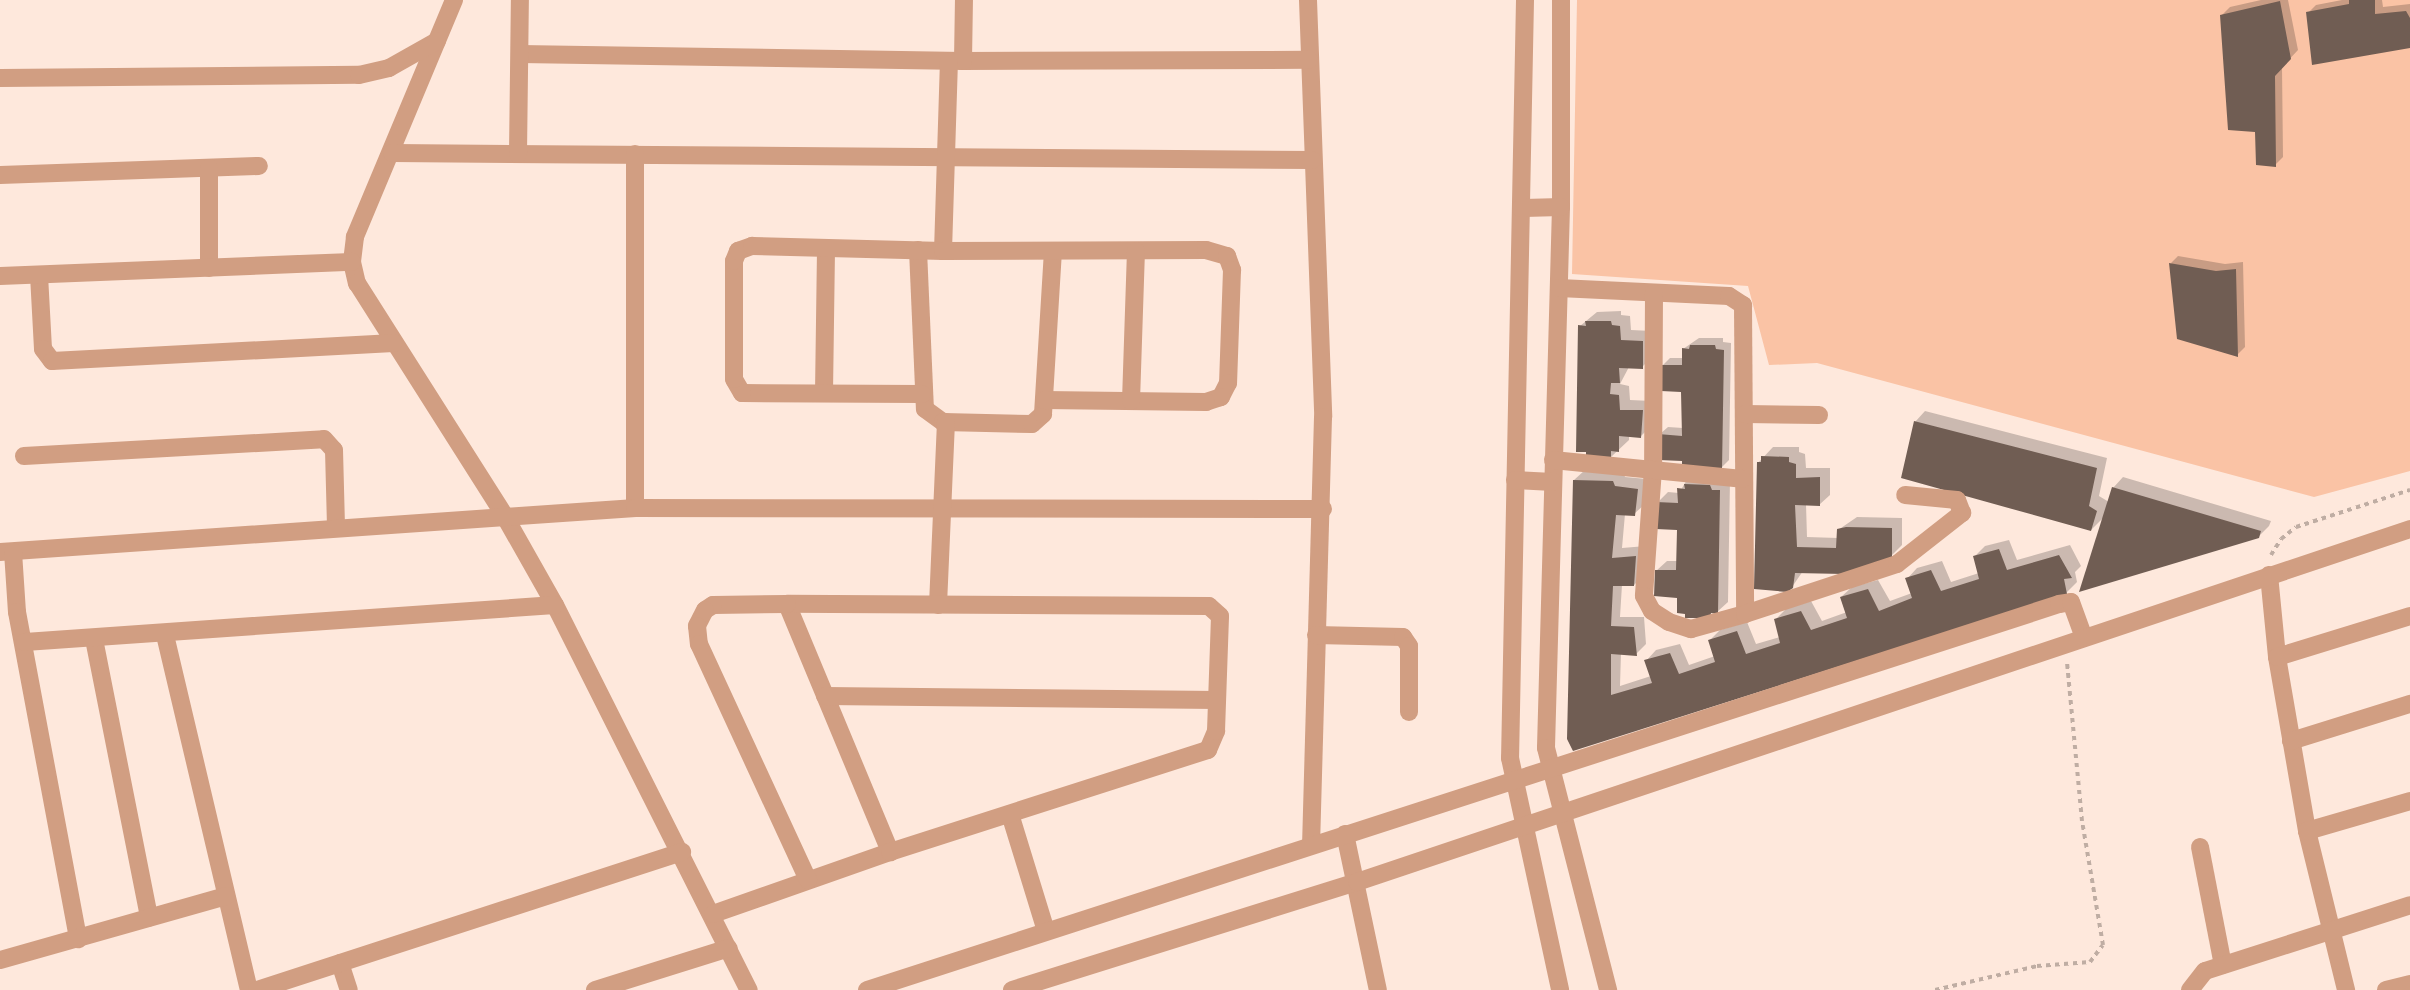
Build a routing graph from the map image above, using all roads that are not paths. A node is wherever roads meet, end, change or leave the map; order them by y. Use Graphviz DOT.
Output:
graph roads {
  1 [pos="454,0"];
  2 [pos="520,0"];
  3 [pos="964,0"];
  4 [pos="1308,0"];
  5 [pos="1525,0"];
  6 [pos="1561,0"];
  7 [pos="437,41"];
  8 [pos="519,54"];
  9 [pos="1309,60"];
  10 [pos="956,61"];
  11 [pos="0,78"];
  12 [pos="392,153"];
  13 [pos="518,154"];
  14 [pos="635,154"];
  15 [pos="946,157"];
  16 [pos="1312,160"];
  17 [pos="259,166"];
  18 [pos="209,168"];
  19 [pos="0,175"];
  20 [pos="1562,207"];
  21 [pos="1521,208"];
  22 [pos="826,249"];
  23 [pos="918,250"];
  24 [pos="943,251"];
  25 [pos="1053,251"];
  26 [pos="1136,251"];
  27 [pos="352,262"];
  28 [pos="209,268"];
  29 [pos="39,275"];
  30 [pos="0,276"];
  31 [pos="1559,288"];
  32 [pos="1654,293"];
  33 [pos="394,343"];
  34 [pos="824,393"];
  35 [pos="922,394"];
  36 [pos="1044,400"];
  37 [pos="1131,401"];
  38 [pos="1745,414"];
  39 [pos="1819,416"];
  40 [pos="946,422"];
  41 [pos="24,456"];
  42 [pos="1553,460"];
  43 [pos="1653,469"];
  44 [pos="1742,478"];
  45 [pos="1515,480"];
  46 [pos="1553,482"];
  47 [pos="1905,495"];
  48 [pos="635,508"];
  49 [pos="944,509"];
  50 [pos="1323,509"];
  51 [pos="504,515"];
  52 [pos="336,528"];
  53 [pos="2410,529"];
  54 [pos="7,552"];
  55 [pos="2269,575"];
  56 [pos="787,604"];
  57 [pos="555,605"];
  58 [pos="938,605"];
  59 [pos="1745,614"];
  60 [pos="2410,616"];
  61 [pos="165,635"];
  62 [pos="1316,635"];
  63 [pos="2084,638"];
  64 [pos="94,639"];
  65 [pos="25,642"];
  66 [pos="2277,657"];
  67 [pos="825,696"];
  68 [pos="1218,700"];
  69 [pos="2410,704"];
  70 [pos="1409,712"];
  71 [pos="2291,741"];
  72 [pos="1552,771"];
  73 [pos="1514,782"];
  74 [pos="2410,801"];
  75 [pos="1563,812"];
  76 [pos="1010,814"];
  77 [pos="1524,825"];
  78 [pos="2307,831"];
  79 [pos="1345,834"];
  80 [pos="1311,845"];
  81 [pos="2200,847"];
  82 [pos="682,852"];
  83 [pos="890,852"];
  84 [pos="808,880"];
  85 [pos="1357,882"];
  86 [pos="226,896"];
  87 [pos="2410,905"];
  88 [pos="713,914"];
  89 [pos="149,918"];
  90 [pos="2329,929"];
  91 [pos="1046,931"];
  92 [pos="78,939"];
  93 [pos="729,948"];
  94 [pos="0,960"];
  95 [pos="340,963"];
  96 [pos="2223,965"];
  97 [pos="2410,984"];
  98 [pos="249,990"];
  99 [pos="257,990"];
  100 [pos="349,990"];
  101 [pos="595,990"];
  102 [pos="749,990"];
  103 [pos="867,990"];
  104 [pos="1012,990"];
  105 [pos="1378,990"];
  106 [pos="1560,990"];
  107 [pos="1608,990"];
  108 [pos="2190,990"];
  109 [pos="2346,990"];
  110 [pos="2386,990"];
  1 -- 7 [label="street"];
  2 -- 8 [label="street"];
  3 -- 10 [label="street"];
  4 -- 9 [label="street"];
  5 -- 21 [label="street"];
  6 -- 20 [label="street"];
  7 -- 11 [label="street"];
  7 -- 12 [label="street"];
  8 -- 10 [label="street"];
  8 -- 13 [label="street"];
  9 -- 10 [label="street"];
  9 -- 16 [label="street"];
  10 -- 15 [label="street"];
  12 -- 13 [label="street"];
  12 -- 27 [label="street"];
  13 -- 14 [label="street"];
  14 -- 15 [label="street"];
  14 -- 48 [label="street"];
  15 -- 16 [label="street"];
  15 -- 24 [label="street"];
  16 -- 50 [label="street"];
  17 -- 18 [label="street"];
  18 -- 19 [label="street"];
  18 -- 28 [label="street"];
  20 -- 21 [label="street"];
  20 -- 31 [label="street"];
  21 -- 45 [label="street"];
  22 -- 23 [label="street"];
  22 -- 34 [label="street"];
  22 -- 34 [label="street"];
  23 -- 24 [label="street"];
  23 -- 35 [label="street"];
  24 -- 25 [label="street"];
  25 -- 26 [label="street"];
  25 -- 36 [label="street"];
  26 -- 37 [label="street"];
  26 -- 37 [label="street"];
  27 -- 28 [label="street"];
  27 -- 33 [label="street"];
  28 -- 29 [label="street"];
  29 -- 30 [label="street"];
  29 -- 33 [label="street"];
  31 -- 32 [label="street"];
  31 -- 42 [label="street"];
  32 -- 38 [label="street"];
  32 -- 43 [label="street"];
  33 -- 51 [label="street"];
  34 -- 35 [label="street"];
  35 -- 40 [label="street"];
  36 -- 37 [label="street"];
  36 -- 40 [label="street"];
  38 -- 39 [label="street"];
  38 -- 44 [label="street"];
  40 -- 49 [label="street"];
  41 -- 52 [label="street"];
  42 -- 43 [label="street"];
  42 -- 46 [label="street"];
  43 -- 44 [label="street"];
  43 -- 59 [label="street"];
  44 -- 59 [label="street"];
  45 -- 46 [label="street"];
  45 -- 73 [label="street"];
  46 -- 72 [label="street"];
  47 -- 59 [label="street"];
  48 -- 49 [label="street"];
  48 -- 51 [label="street"];
  49 -- 50 [label="street"];
  49 -- 58 [label="street"];
  50 -- 62 [label="street"];
  51 -- 52 [label="street"];
  51 -- 57 [label="street"];
  52 -- 54 [label="street"];
  53 -- 55 [label="street"];
  54 -- 65 [label="street"];
  55 -- 63 [label="street"];
  55 -- 66 [label="street"];
  56 -- 58 [label="street"];
  56 -- 67 [label="street"];
  56 -- 84 [label="street"];
  57 -- 61 [label="street"];
  57 -- 82 [label="street"];
  58 -- 68 [label="street"];
  60 -- 66 [label="street"];
  61 -- 64 [label="street"];
  61 -- 86 [label="street"];
  62 -- 70 [label="street"];
  62 -- 80 [label="street"];
  63 -- 72 [label="street"];
  63 -- 75 [label="street"];
  64 -- 65 [label="street"];
  64 -- 89 [label="street"];
  65 -- 92 [label="street"];
  66 -- 71 [label="street"];
  67 -- 68 [label="street"];
  67 -- 83 [label="street"];
  68 -- 76 [label="street"];
  69 -- 71 [label="street"];
  71 -- 78 [label="street"];
  72 -- 73 [label="street"];
  72 -- 75 [label="street"];
  73 -- 77 [label="street"];
  73 -- 79 [label="street"];
  74 -- 78 [label="street"];
  75 -- 77 [label="street"];
  75 -- 107 [label="street"];
  76 -- 83 [label="street"];
  76 -- 91 [label="street"];
  77 -- 85 [label="street"];
  77 -- 106 [label="street"];
  78 -- 90 [label="street"];
  79 -- 80 [label="street"];
  79 -- 85 [label="street"];
  80 -- 91 [label="street"];
  81 -- 96 [label="street"];
  82 -- 88 [label="street"];
  82 -- 95 [label="street"];
  83 -- 84 [label="street"];
  84 -- 88 [label="street"];
  85 -- 104 [label="street"];
  85 -- 105 [label="street"];
  86 -- 89 [label="street"];
  86 -- 98 [label="street"];
  87 -- 90 [label="street"];
  88 -- 93 [label="street"];
  89 -- 92 [label="street"];
  90 -- 96 [label="street"];
  90 -- 109 [label="street"];
  91 -- 103 [label="street"];
  92 -- 94 [label="street"];
  93 -- 101 [label="street"];
  93 -- 102 [label="street"];
  95 -- 99 [label="street"];
  95 -- 100 [label="street"];
  96 -- 108 [label="street"];
  97 -- 110 [label="street"];
}
